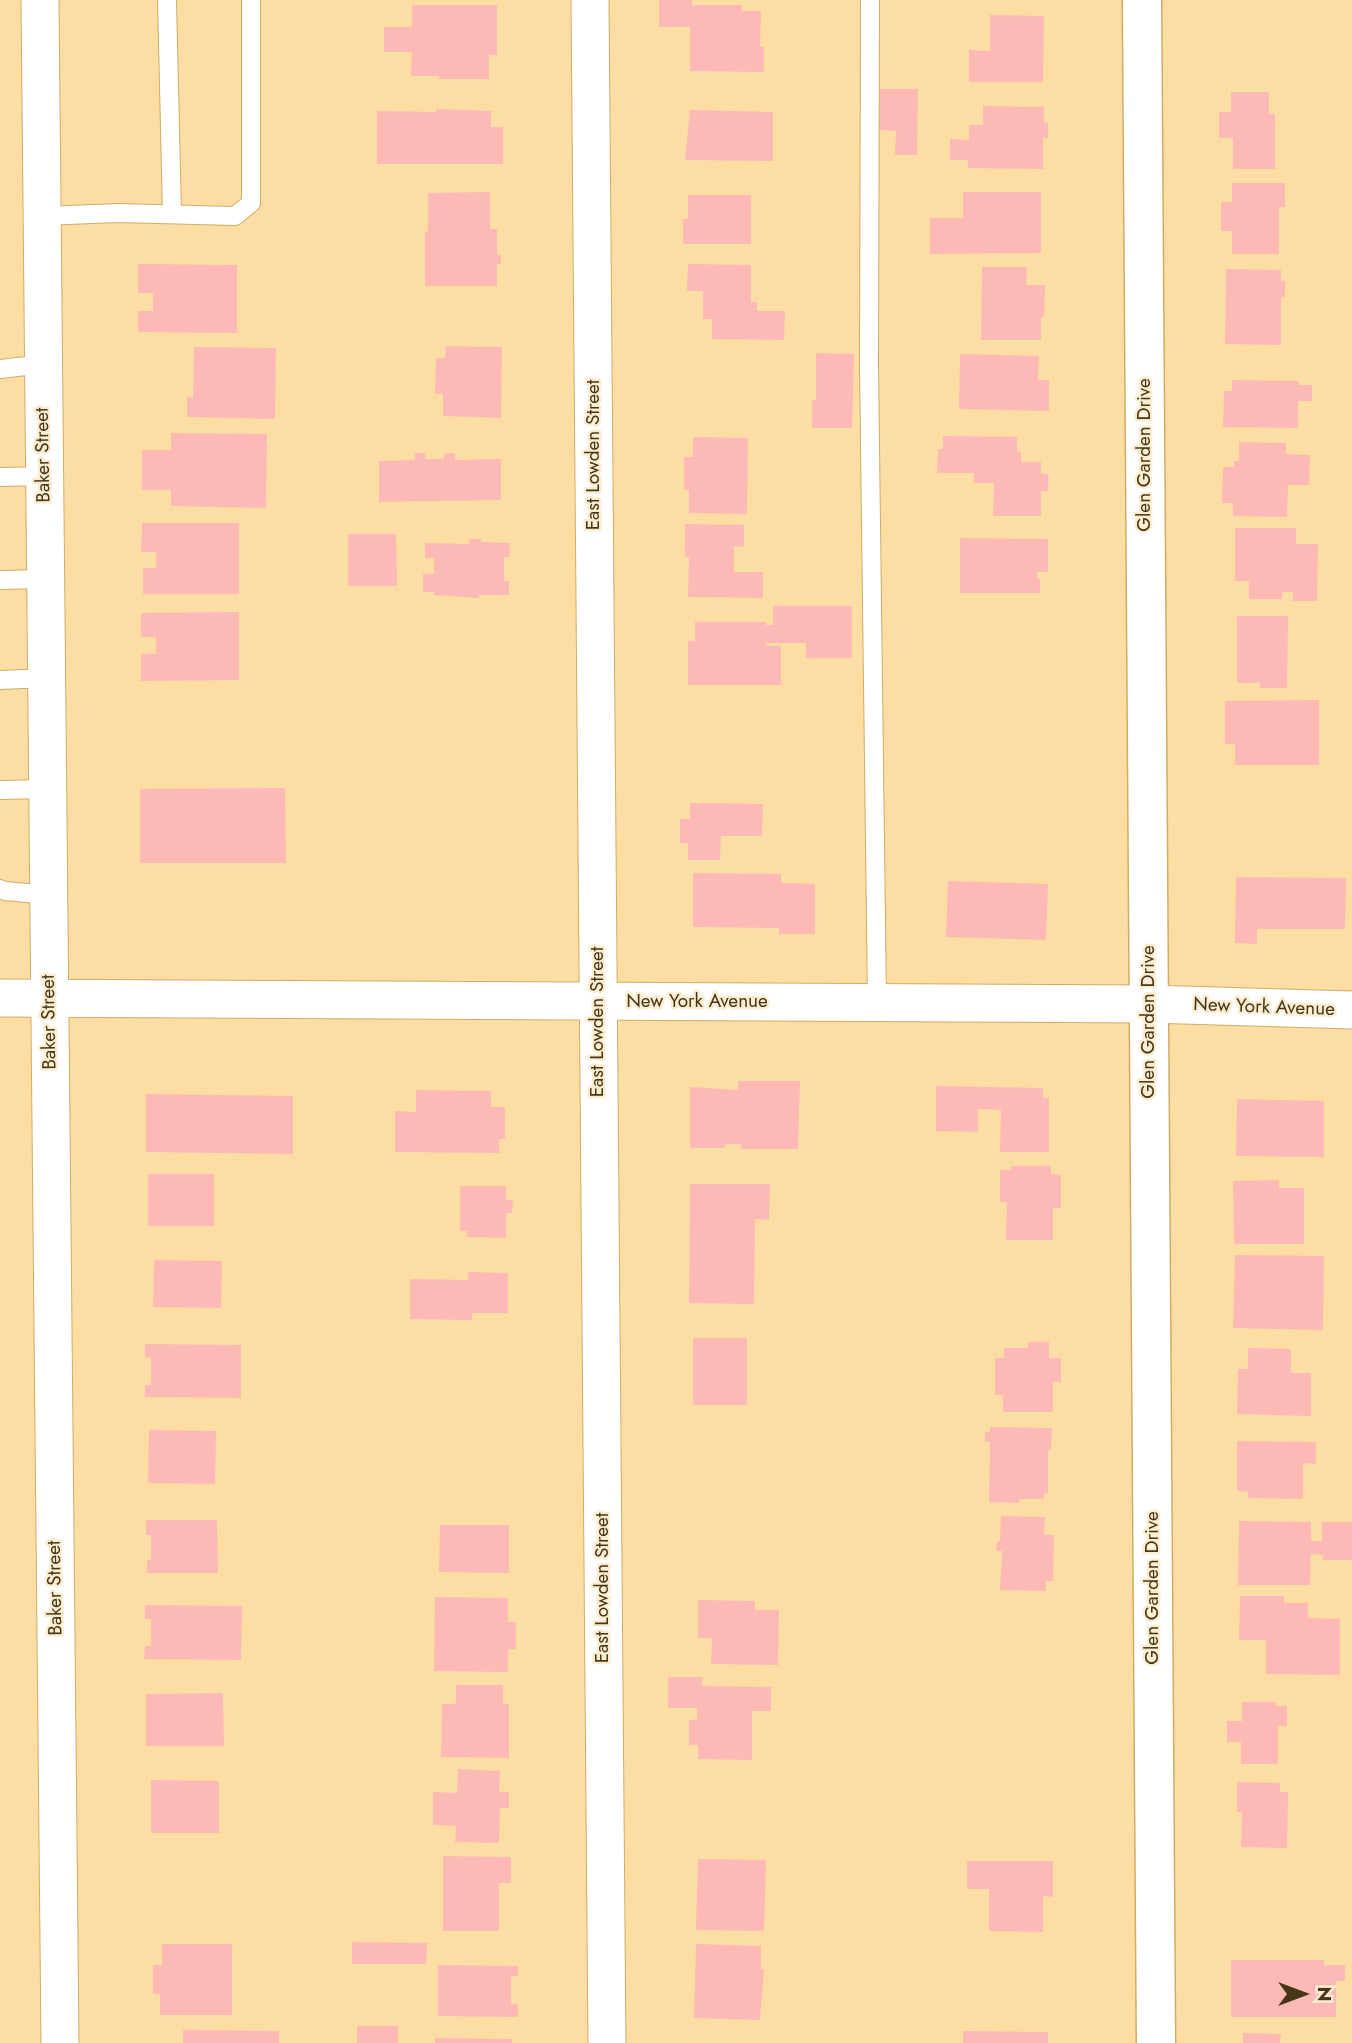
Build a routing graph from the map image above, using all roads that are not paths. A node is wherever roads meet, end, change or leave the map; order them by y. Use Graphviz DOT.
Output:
graph roads {
  1 [pos="40,0"];
  2 [pos="167,0"];
  3 [pos="251,0"];
  4 [pos="590,0"];
  5 [pos="870,0"];
  6 [pos="1142,0"];
  7 [pos="172,214"];
  8 [pos="42,216"];
  9 [pos="43,364"];
  10 [pos="0,369"];
  11 [pos="45,476"];
  12 [pos="0,477"];
  13 [pos="46,579"];
  14 [pos="0,580"];
  15 [pos="47,678"];
  16 [pos="0,680"];
  17 [pos="48,789"];
  18 [pos="0,790"];
  19 [pos="0,889"];
  20 [pos="49,895"];
  21 [pos="0,998"];
  22 [pos="50,999"];
  23 [pos="598,1001"];
  24 [pos="877,1003"];
  25 [pos="1149,1004"];
  26 [pos="1352,1010"];
  27 [pos="60,2043"];
  28 [pos="607,2043"];
  29 [pos="1156,2043"];
  1 -- 8 [label="street, Baker Street"];
  2 -- 7 [label="lane"];
  3 -- 7 [label="lane"];
  4 -- 23 [label="street, East Lowden Street"];
  5 -- 24 [label="lane"];
  6 -- 25 [label="street, Glen Garden Drive"];
  7 -- 8 [label="lane"];
  8 -- 9 [label="street, Baker Street"];
  9 -- 10 [label="lane"];
  9 -- 11 [label="street, Baker Street"];
  11 -- 12 [label="lane"];
  11 -- 13 [label="street, Baker Street"];
  13 -- 14 [label="lane"];
  13 -- 15 [label="street, Baker Street"];
  15 -- 16 [label="lane"];
  15 -- 17 [label="street, Baker Street"];
  17 -- 18 [label="lane"];
  17 -- 20 [label="street, Baker Street"];
  19 -- 20 [label="lane"];
  20 -- 22 [label="street, Baker Street"];
  21 -- 22 [label="street, New York Avenue"];
  22 -- 23 [label="street, New York Avenue"];
  22 -- 27 [label="street, Baker Street"];
  23 -- 24 [label="street, New York Avenue"];
  23 -- 28 [label="street, East Lowden Street"];
  24 -- 25 [label="street, New York Avenue"];
  25 -- 26 [label="street, New York Avenue"];
  25 -- 29 [label="street, Glen Garden Drive"];
}
